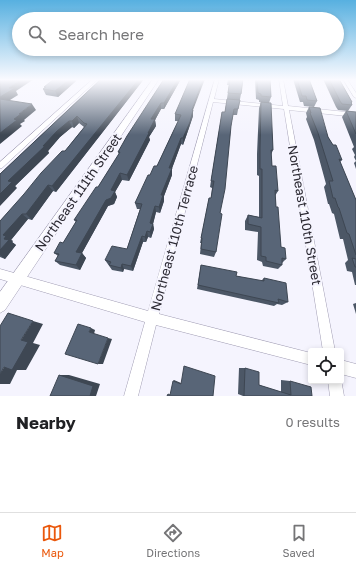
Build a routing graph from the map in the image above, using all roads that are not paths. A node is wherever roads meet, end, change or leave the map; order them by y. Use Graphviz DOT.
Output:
graph roads {
  1 [pos="76,97"];
  2 [pos="143,97"];
  3 [pos="284,97"];
  4 [pos="211,100"];
  5 [pos="285,108"];
  6 [pos="356,116"];
  7 [pos="0,166"];
  8 [pos="0,274"];
  9 [pos="18,279"];
  10 [pos="0,305"];
  11 [pos="152,318"];
  12 [pos="328,348"];
  13 [pos="308,359"];
  14 [pos="344,368"];
  15 [pos="356,371"];
  16 [pos="335,384"];
  17 [pos="131,396"];
  18 [pos="337,396"];
  1 -- 7 [label="street"];
  2 -- 9 [label="street, Northeast 111th Street"];
  3 -- 5 [label="street, Northeast 110th Street"];
  4 -- 5 [label="street"];
  4 -- 11 [label="street, Northeast 110th Terrace"];
  5 -- 6 [label="street"];
  5 -- 12 [label="street, Northeast 110th Street"];
  8 -- 9 [label="street"];
  9 -- 10 [label="street, Northeast 111th Street"];
  9 -- 11 [label="street"];
  11 -- 13 [label="street"];
  11 -- 17 [label="street, Northeast 110th Terrace"];
  14 -- 15 [label="street"];
  16 -- 18 [label="street"];
}
